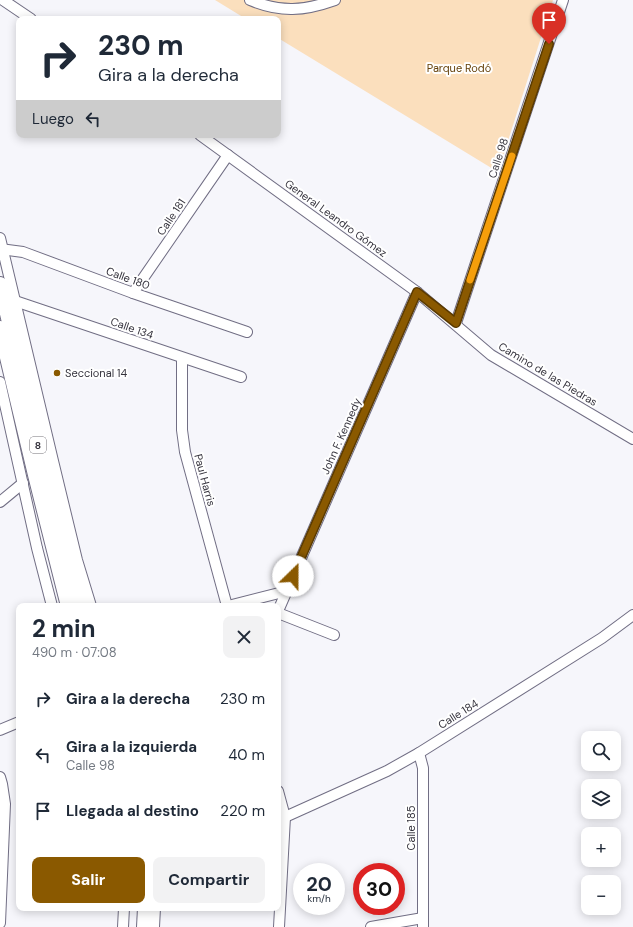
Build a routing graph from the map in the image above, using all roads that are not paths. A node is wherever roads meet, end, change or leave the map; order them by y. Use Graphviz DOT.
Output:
graph roads {
  1 [pos="4,0"];
  2 [pos="250,0"];
  3 [pos="335,0"];
  4 [pos="563,0"];
  5 [pos="27,16"];
  6 [pos="204,138"];
  7 [pos="228,154"];
  8 [pos="0,238"];
  9 [pos="1,249"];
  10 [pos="0,284"];
  11 [pos="417,292"];
  12 [pos="133,293"];
  13 [pos="15,301"];
  14 [pos="456,323"];
  15 [pos="0,328"];
  16 [pos="247,332"];
  17 [pos="182,358"];
  18 [pos="241,377"];
  19 [pos="0,382"];
  20 [pos="633,439"];
  21 [pos="23,483"];
  22 [pos="0,502"];
  23 [pos="287,590"];
  24 [pos="51,603"];
  25 [pos="67,603"];
  26 [pos="79,603"];
  27 [pos="90,603"];
  28 [pos="227,603"];
  29 [pos="239,603"];
  30 [pos="281,604"];
  31 [pos="281,610"];
  32 [pos="633,615"];
  33 [pos="334,635"];
  34 [pos="16,723"];
  35 [pos="0,730"];
  36 [pos="419,753"];
  37 [pos="0,777"];
  38 [pos="281,802"];
  39 [pos="285,817"];
  40 [pos="2,843"];
  41 [pos="281,890"];
  42 [pos="124,911"];
  43 [pos="137,911"];
  44 [pos="146,911"];
  45 [pos="155,911"];
  46 [pos="280,911"];
  47 [pos="423,922"];
  48 [pos="0,923"];
  49 [pos="123,927"];
  50 [pos="136,927"];
  51 [pos="144,927"];
  52 [pos="154,927"];
  53 [pos="279,927"];
  54 [pos="371,927"];
  1 -- 5 [label="street"];
  2 -- 3 [label="street"];
  4 -- 14 [label="street, Calle 98"];
  6 -- 7 [label="street, General Leandro Gómez"];
  7 -- 11 [label="street, General Leandro Gómez"];
  7 -- 12 [label="street, Calle 181"];
  8 -- 9 [label="street"];
  9 -- 12 [label="street, Calle 180"];
  9 -- 13 [label="street"];
  10 -- 26 [label="highway, 8"];
  11 -- 14 [label="street, General Leandro Gómez"];
  11 -- 23 [label="street, John F. Kennedy"];
  12 -- 16 [label="street, Calle 180"];
  13 -- 17 [label="street, Calle 134"];
  13 -- 27 [label="street"];
  14 -- 20 [label="street, Camino de las Piedras"];
  15 -- 25 [label="highway, 8"];
  17 -- 18 [label="street, Calle 134"];
  17 -- 28 [label="street, Paul Harris"];
  19 -- 21 [label="street"];
  21 -- 22 [label="street"];
  21 -- 24 [label="street"];
  23 -- 29 [label="street"];
  23 -- 30 [label="street, John F. Kennedy"];
  31 -- 33 [label="street"];
  32 -- 36 [label="street, Calle 184"];
  34 -- 35 [label="street"];
  36 -- 39 [label="street, Calle 184"];
  36 -- 47 [label="street, Calle 185"];
  37 -- 40 [label="street"];
  38 -- 39 [label="street"];
  39 -- 41 [label="street"];
  40 -- 48 [label="street"];
  42 -- 49 [label="street"];
  43 -- 50 [label="highway"];
  44 -- 51 [label="highway"];
  45 -- 52 [label="street"];
  46 -- 53 [label="street"];
  47 -- 54 [label="street"];
}
